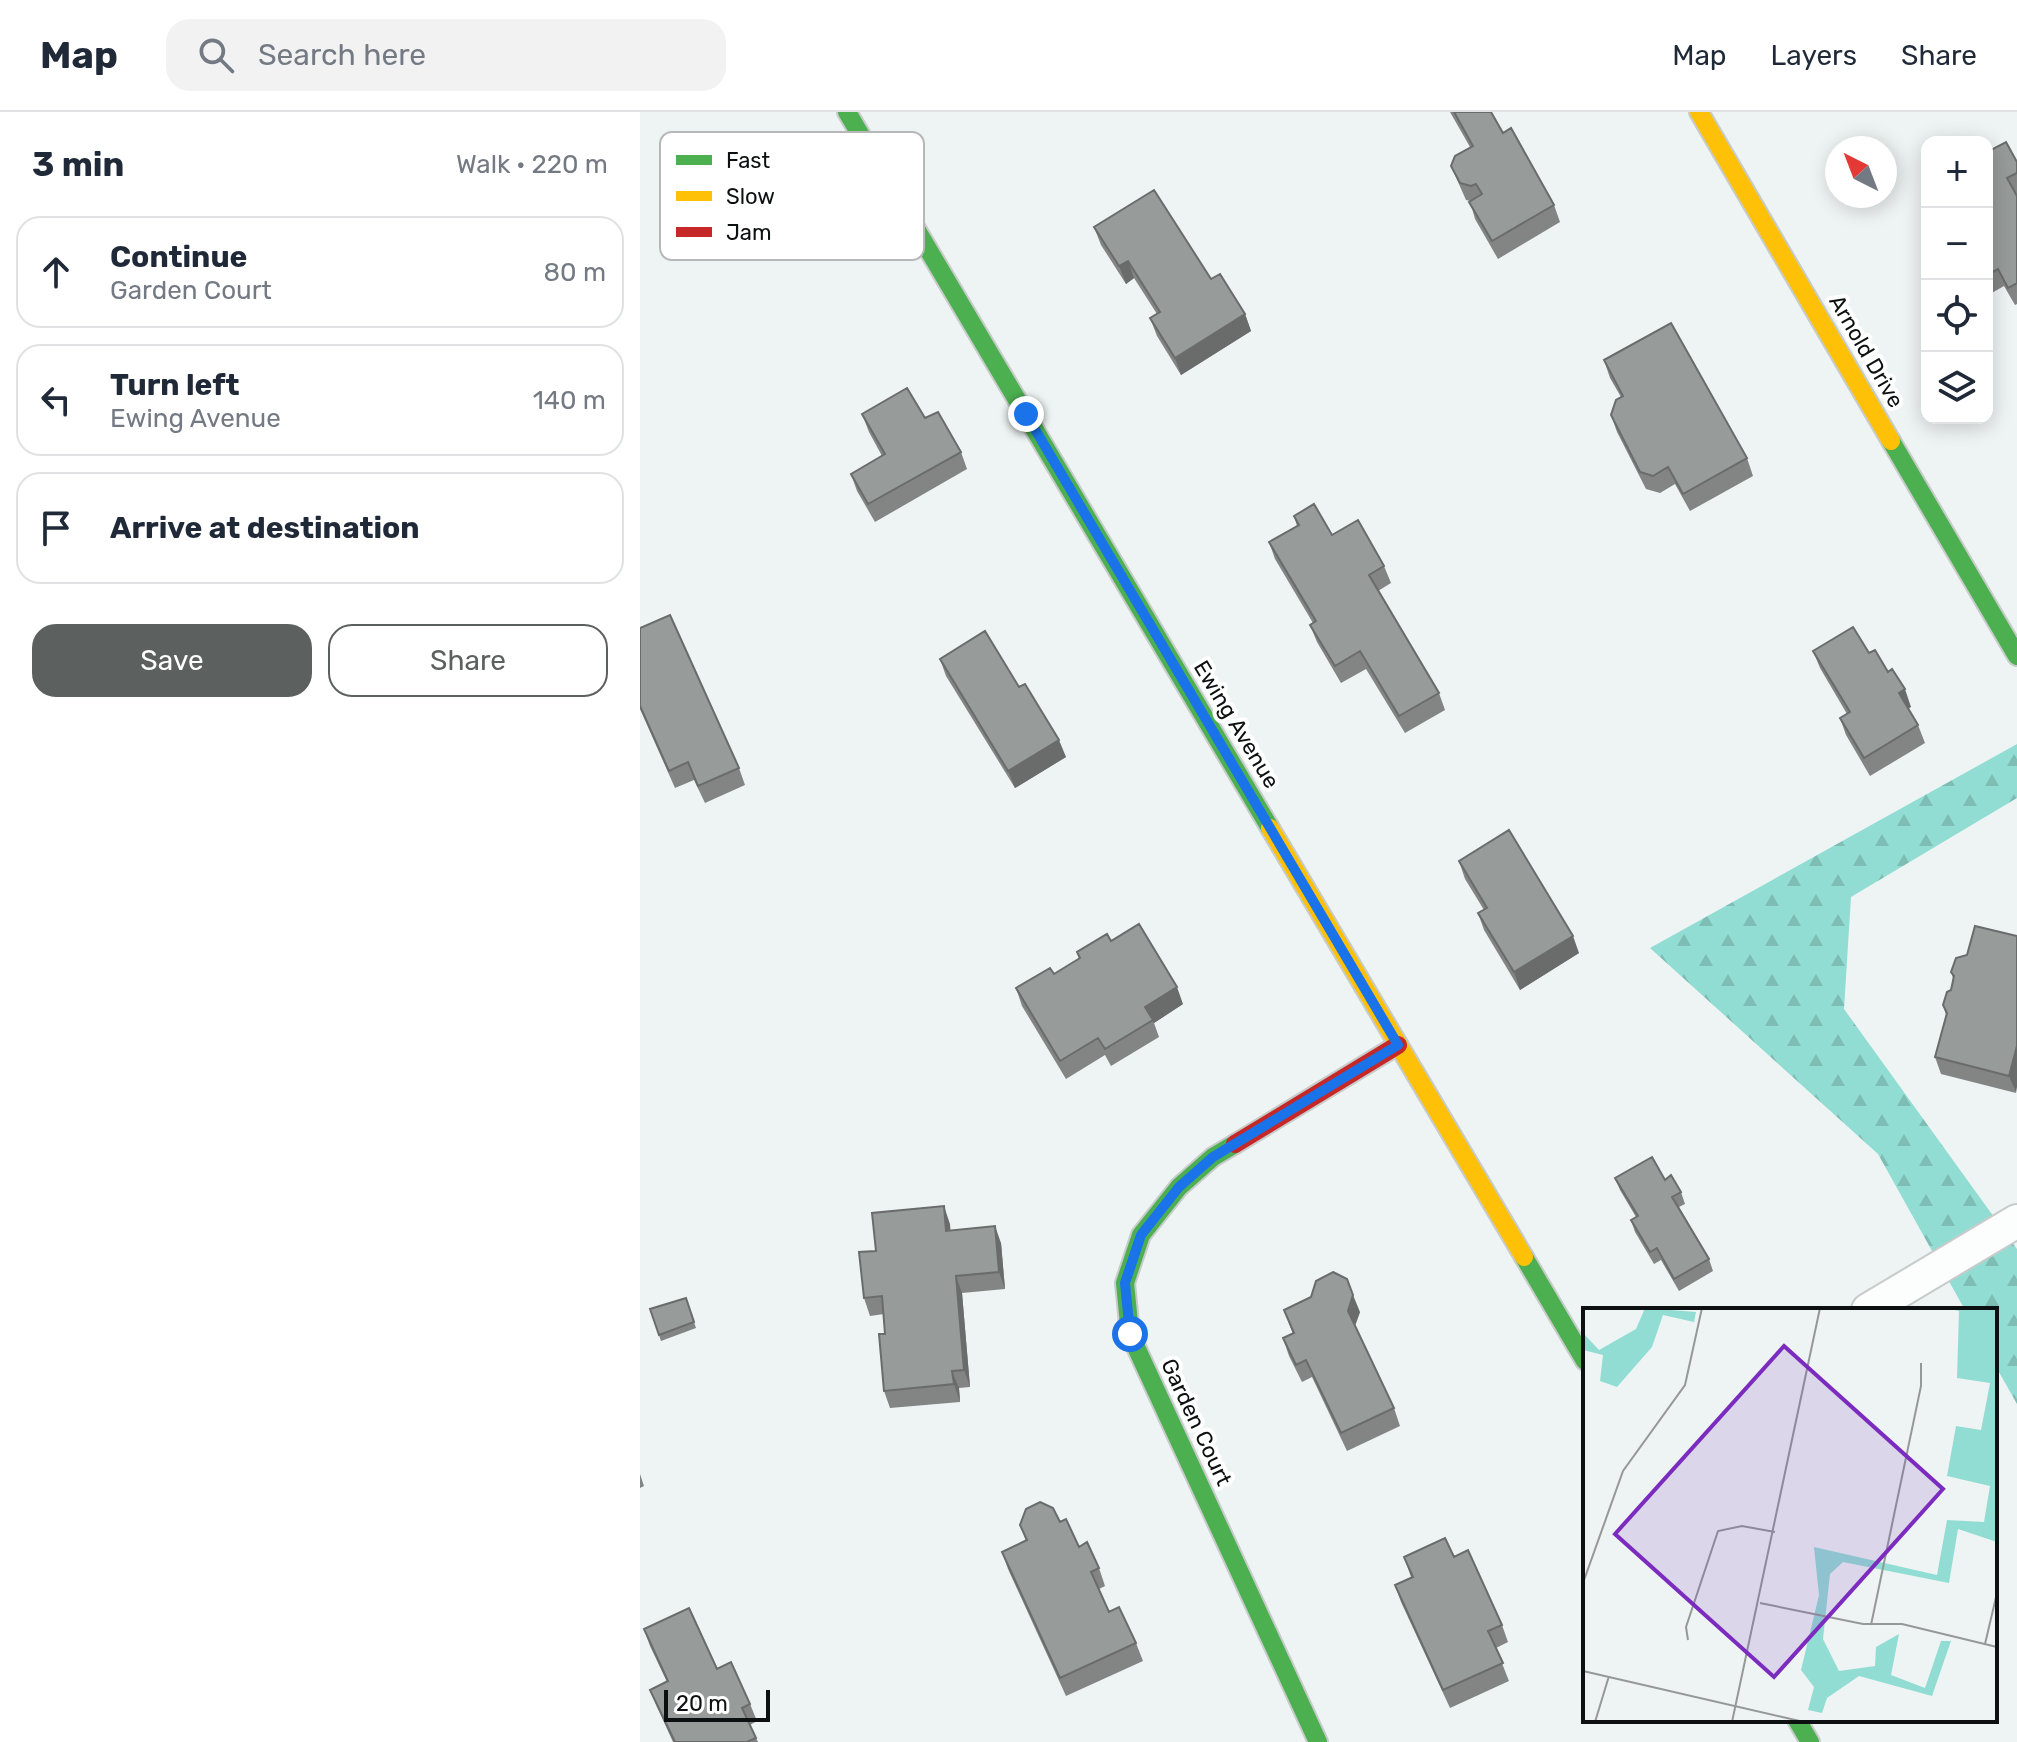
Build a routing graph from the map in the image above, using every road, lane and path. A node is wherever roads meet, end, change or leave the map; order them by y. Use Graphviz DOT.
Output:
graph roads {
  1 [pos="847,112"];
  2 [pos="1699,112"];
  3 [pos="859,132"];
  4 [pos="924,242"];
  5 [pos="2017,656"];
  6 [pos="1398,1045"];
  7 [pos="2017,1221"];
  8 [pos="1871,1308"];
  9 [pos="1583,1358"];
  10 [pos="1798,1722"];
  11 [pos="1318,1742"];
  12 [pos="1810,1742"];
  1 -- 3 [label="street, Ewing Avenue"];
  2 -- 5 [label="street, Arnold Drive"];
  4 -- 6 [label="street, Ewing Avenue"];
  6 -- 9 [label="street, Ewing Avenue"];
  6 -- 11 [label="street, Garden Court"];
  7 -- 8 [label="street"];
  10 -- 12 [label="street"];
}
